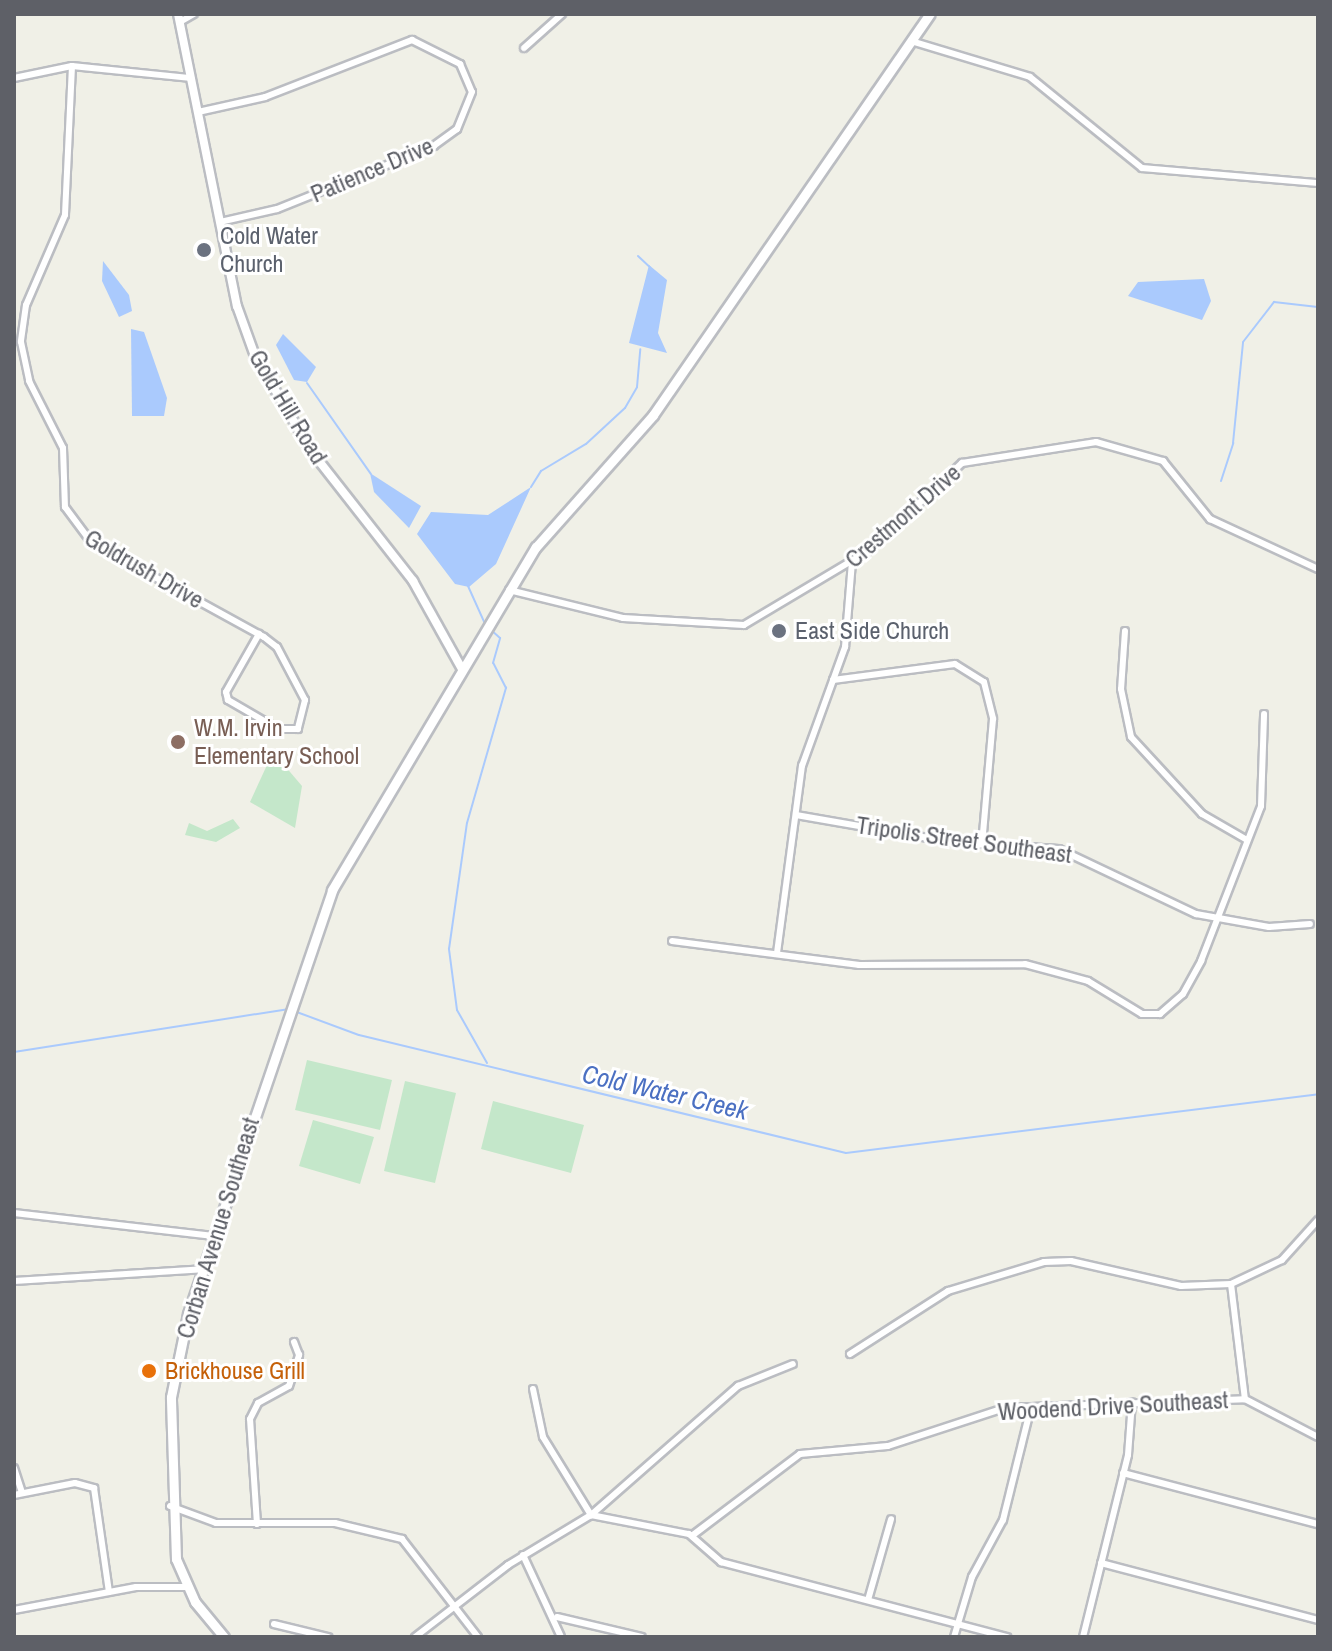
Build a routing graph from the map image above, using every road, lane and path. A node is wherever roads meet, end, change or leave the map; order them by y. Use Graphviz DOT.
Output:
graph roads {
  1 [pos="194,14"];
  2 [pos="562,14"];
  3 [pos="930,14"];
  4 [pos="179,18"];
  5 [pos="911,41"];
  6 [pos="524,48"];
  7 [pos="72,66"];
  8 [pos="14,78"];
  9 [pos="191,78"];
  10 [pos="198,112"];
  11 [pos="1318,183"];
  12 [pos="220,222"];
  13 [pos="852,561"];
  14 [pos="1318,569"];
  15 [pos="509,590"];
  16 [pos="1125,631"];
  17 [pos="259,634"];
  18 [pos="462,669"];
  19 [pos="833,680"];
  20 [pos="1264,714"];
  21 [pos="796,815"];
  22 [pos="1247,840"];
  23 [pos="982,844"];
  24 [pos="1215,919"];
  25 [pos="1310,924"];
  26 [pos="672,941"];
  27 [pos="777,953"];
  28 [pos="14,1213"];
  29 [pos="1318,1220"];
  30 [pos="214,1236"];
  31 [pos="203,1269"];
  32 [pos="14,1281"];
  33 [pos="1231,1284"];
  34 [pos="294,1342"];
  35 [pos="850,1354"];
  36 [pos="793,1364"];
  37 [pos="533,1389"];
  38 [pos="1245,1399"];
  39 [pos="1132,1402"];
  40 [pos="1031,1407"];
  41 [pos="1318,1437"];
  42 [pos="14,1468"];
  43 [pos="1123,1473"];
  44 [pos="18,1494"];
  45 [pos="170,1506"];
  46 [pos="591,1515"];
  47 [pos="891,1519"];
  48 [pos="257,1524"];
  49 [pos="1318,1524"];
  50 [pos="693,1535"];
  51 [pos="523,1555"];
  52 [pos="1101,1563"];
  53 [pos="186,1587"];
  54 [pos="109,1592"];
  55 [pos="868,1600"];
  56 [pos="456,1606"];
  57 [pos="14,1610"];
  58 [pos="557,1617"];
  59 [pos="1318,1620"];
  60 [pos="274,1624"];
  61 [pos="958,1624"];
  62 [pos="224,1637"];
  63 [pos="328,1637"];
  64 [pos="415,1637"];
  65 [pos="478,1637"];
  66 [pos="561,1637"];
  67 [pos="642,1637"];
  68 [pos="954,1637"];
  69 [pos="1007,1637"];
  70 [pos="1083,1637"];
  1 -- 4 [label="street"];
  2 -- 6 [label="street"];
  3 -- 5 [label="main road, Corban Avenue Southeast"];
  4 -- 9 [label="street, Gold Hill Road"];
  5 -- 11 [label="street"];
  5 -- 15 [label="main road, Corban Avenue Southeast"];
  7 -- 8 [label="street"];
  7 -- 9 [label="street"];
  7 -- 17 [label="street, Goldrush Drive"];
  9 -- 10 [label="street, Gold Hill Road"];
  10 -- 12 [label="street, Gold Hill Road"];
  10 -- 12 [label="street, Patience Drive"];
  12 -- 18 [label="street, Gold Hill Road"];
  13 -- 14 [label="street, Crestmont Drive"];
  13 -- 15 [label="street, Crestmont Drive"];
  13 -- 19 [label="street"];
  15 -- 18 [label="main road, Corban Avenue Southeast"];
  16 -- 22 [label="street"];
  17 -- 17 [label="street, Goldrush Drive"];
  18 -- 30 [label="main road, Corban Avenue Southeast"];
  19 -- 21 [label="street"];
  19 -- 23 [label="street"];
  20 -- 22 [label="street"];
  21 -- 23 [label="street, Tripolis Street Southeast"];
  21 -- 27 [label="street"];
  22 -- 24 [label="street"];
  23 -- 24 [label="street, Tripolis Street Southeast"];
  24 -- 25 [label="street, Tripolis Street Southeast"];
  24 -- 27 [label="street"];
  26 -- 27 [label="street"];
  28 -- 30 [label="street"];
  29 -- 33 [label="street"];
  30 -- 31 [label="main road, Corban Avenue Southeast"];
  31 -- 32 [label="street"];
  31 -- 45 [label="main road, Corban Avenue Southeast"];
  33 -- 35 [label="street"];
  33 -- 38 [label="street"];
  34 -- 48 [label="street"];
  36 -- 46 [label="street"];
  37 -- 46 [label="street"];
  38 -- 39 [label="street, Woodend Drive Southeast"];
  38 -- 41 [label="street, Woodend Drive Southeast"];
  39 -- 40 [label="street, Woodend Drive Southeast"];
  39 -- 43 [label="street"];
  40 -- 50 [label="street, Woodend Drive Southeast"];
  40 -- 61 [label="street"];
  42 -- 44 [label="street"];
  43 -- 49 [label="street"];
  43 -- 52 [label="street"];
  44 -- 54 [label="street"];
  45 -- 48 [label="street"];
  45 -- 53 [label="main road, Corban Avenue Southeast"];
  46 -- 50 [label="street"];
  46 -- 51 [label="street"];
  47 -- 55 [label="street"];
  48 -- 56 [label="street"];
  50 -- 55 [label="street"];
  51 -- 56 [label="street"];
  51 -- 58 [label="street"];
  52 -- 59 [label="street"];
  52 -- 70 [label="street"];
  53 -- 54 [label="street"];
  53 -- 62 [label="main road, Corban Avenue Southeast"];
  54 -- 57 [label="street"];
  55 -- 61 [label="street"];
  56 -- 64 [label="street"];
  56 -- 65 [label="street"];
  58 -- 66 [label="street"];
  58 -- 67 [label="street"];
  60 -- 63 [label="street"];
  61 -- 68 [label="street"];
  61 -- 69 [label="street"];
}
